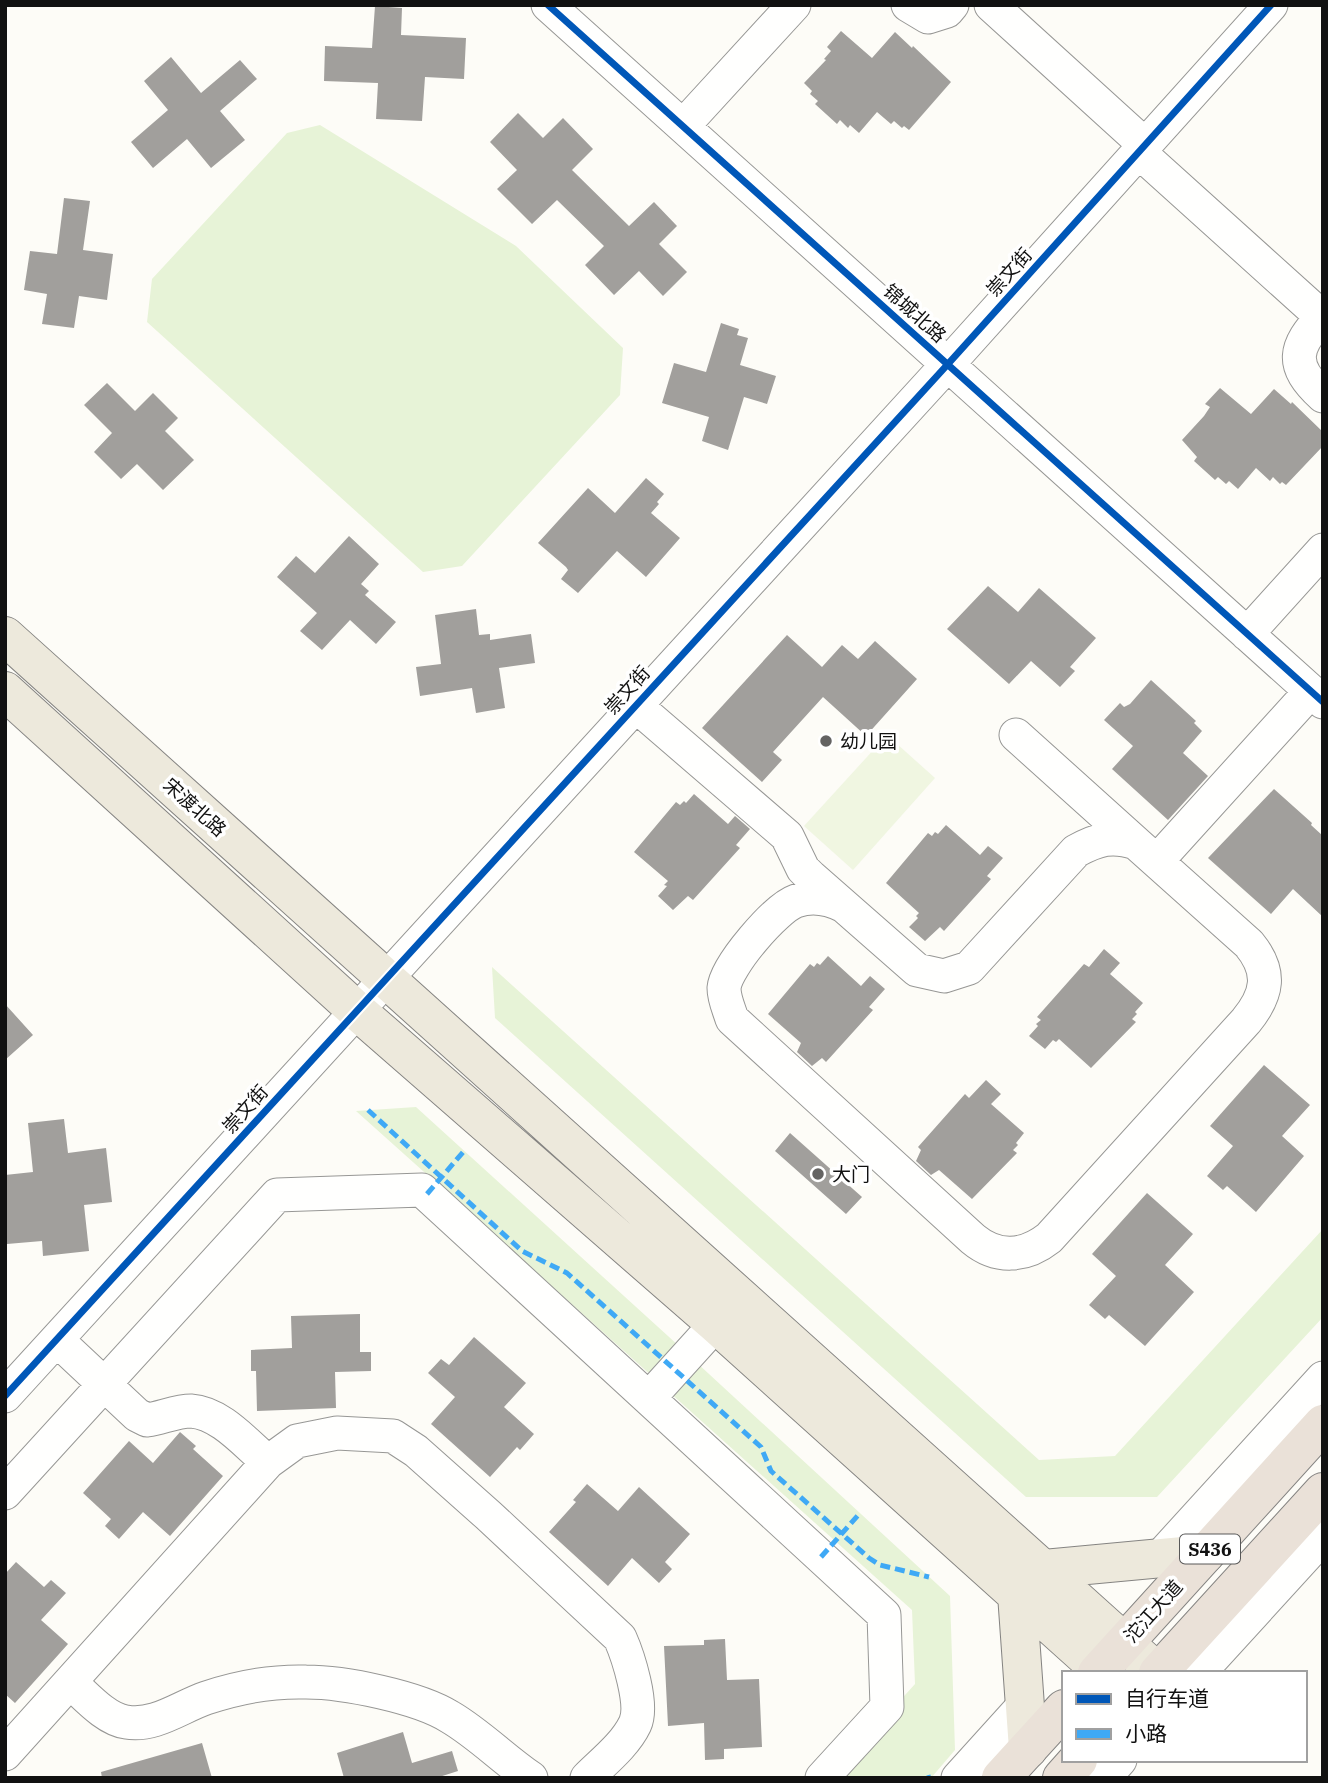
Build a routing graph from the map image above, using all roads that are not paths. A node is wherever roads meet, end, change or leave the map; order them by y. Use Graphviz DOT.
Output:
graph roads {
  1 [pos="548,5"];
  2 [pos="794,5"];
  3 [pos="908,5"];
  4 [pos="952,5"];
  5 [pos="991,5"];
  6 [pos="1271,5"];
  7 [pos="683,127"];
  8 [pos="1142,148"];
  9 [pos="1322,316"];
  10 [pos="948,364"];
  11 [pos="1323,396"];
  12 [pos="1323,550"];
  13 [pos="1247,634"];
  14 [pos="5,636"];
  15 [pos="5,691"];
  16 [pos="1317,696"];
  17 [pos="635,705"];
  18 [pos="1016,734"];
  19 [pos="1075,788"];
  20 [pos="1076,851"];
  21 [pos="1147,852"];
  22 [pos="798,859"];
  23 [pos="844,906"];
  24 [pos="783,908"];
  25 [pos="385,979"];
  26 [pos="356,1010"];
  27 [pos="716,1324"];
  28 [pos="57,1340"];
  29 [pos="1323,1378"];
  30 [pos="105,1384"];
  31 [pos="5,1396"];
  32 [pos="649,1398"];
  33 [pos="1323,1424"];
  34 [pos="268,1462"];
  35 [pos="1323,1492"];
  36 [pos="5,1493"];
  37 [pos="1323,1537"];
  38 [pos="1205,1554"];
  39 [pos="1159,1558"];
  40 [pos="1030,1581"];
  41 [pos="1106,1664"];
  42 [pos="1146,1671"];
  43 [pos="1160,1671"];
  44 [pos="1201,1671"];
  45 [pos="70,1682"];
  46 [pos="1024,1705"];
  47 [pos="1062,1711"];
  48 [pos="1028,1749"];
  49 [pos="5,1754"];
  50 [pos="1076,1762"];
  51 [pos="1118,1762"];
  52 [pos="531,1778"];
  53 [pos="587,1778"];
  54 [pos="822,1778"];
  55 [pos="958,1778"];
  56 [pos="1001,1778"];
  57 [pos="1062,1778"];
  58 [pos="1104,1778"];
  1 -- 7 [label="street, 锦城北路"];
  2 -- 7 [label="street"];
  3 -- 4 [label="street"];
  5 -- 8 [label="street"];
  6 -- 8 [label="street, 崇文街"];
  7 -- 10 [label="street, 锦城北路"];
  8 -- 9 [label="street"];
  8 -- 10 [label="street, 崇文街"];
  9 -- 11 [label="street"];
  10 -- 13 [label="street, 锦城北路"];
  10 -- 17 [label="street, 崇文街"];
  12 -- 13 [label="street"];
  13 -- 16 [label="street, 锦城北路"];
  14 -- 25 [label="main road, 宋渡北路"];
  15 -- 26 [label="main road"];
  16 -- 21 [label="street"];
  17 -- 22 [label="street"];
  17 -- 25 [label="street, 崇文街"];
  18 -- 19 [label="street"];
  19 -- 20 [label="street"];
  19 -- 21 [label="street"];
  20 -- 21 [label="street"];
  20 -- 23 [label="street"];
  21 -- 24 [label="street"];
  22 -- 23 [label="street"];
  22 -- 24 [label="street"];
  23 -- 24 [label="street"];
  25 -- 26 [label="street, 崇文街"];
  25 -- 40 [label="main road, 宋渡北路"];
  26 -- 27 [label="main road"];
  26 -- 28 [label="street, 崇文街"];
  27 -- 32 [label="street"];
  27 -- 40 [label="main road"];
  28 -- 30 [label="street"];
  28 -- 31 [label="street, 崇文街"];
  29 -- 39 [label="street"];
  30 -- 32 [label="street"];
  30 -- 34 [label="street"];
  30 -- 36 [label="street"];
  32 -- 54 [label="street"];
  33 -- 38 [label="highway, 沱江大道 / S436"];
  34 -- 45 [label="street"];
  34 -- 53 [label="street"];
  35 -- 43 [label="highway, S436"];
  37 -- 44 [label="street"];
  38 -- 39 [label="main road"];
  38 -- 41 [label="highway, 沱江大道 / S436"];
  39 -- 40 [label="main road"];
  40 -- 41 [label="main road"];
  40 -- 46 [label="main road"];
  41 -- 42 [label="main road"];
  45 -- 49 [label="street"];
  45 -- 52 [label="street"];
  46 -- 48 [label="main road"];
  46 -- 55 [label="street"];
  47 -- 48 [label="highway"];
  48 -- 56 [label="highway"];
  50 -- 57 [label="highway"];
  51 -- 58 [label="street"];
}
